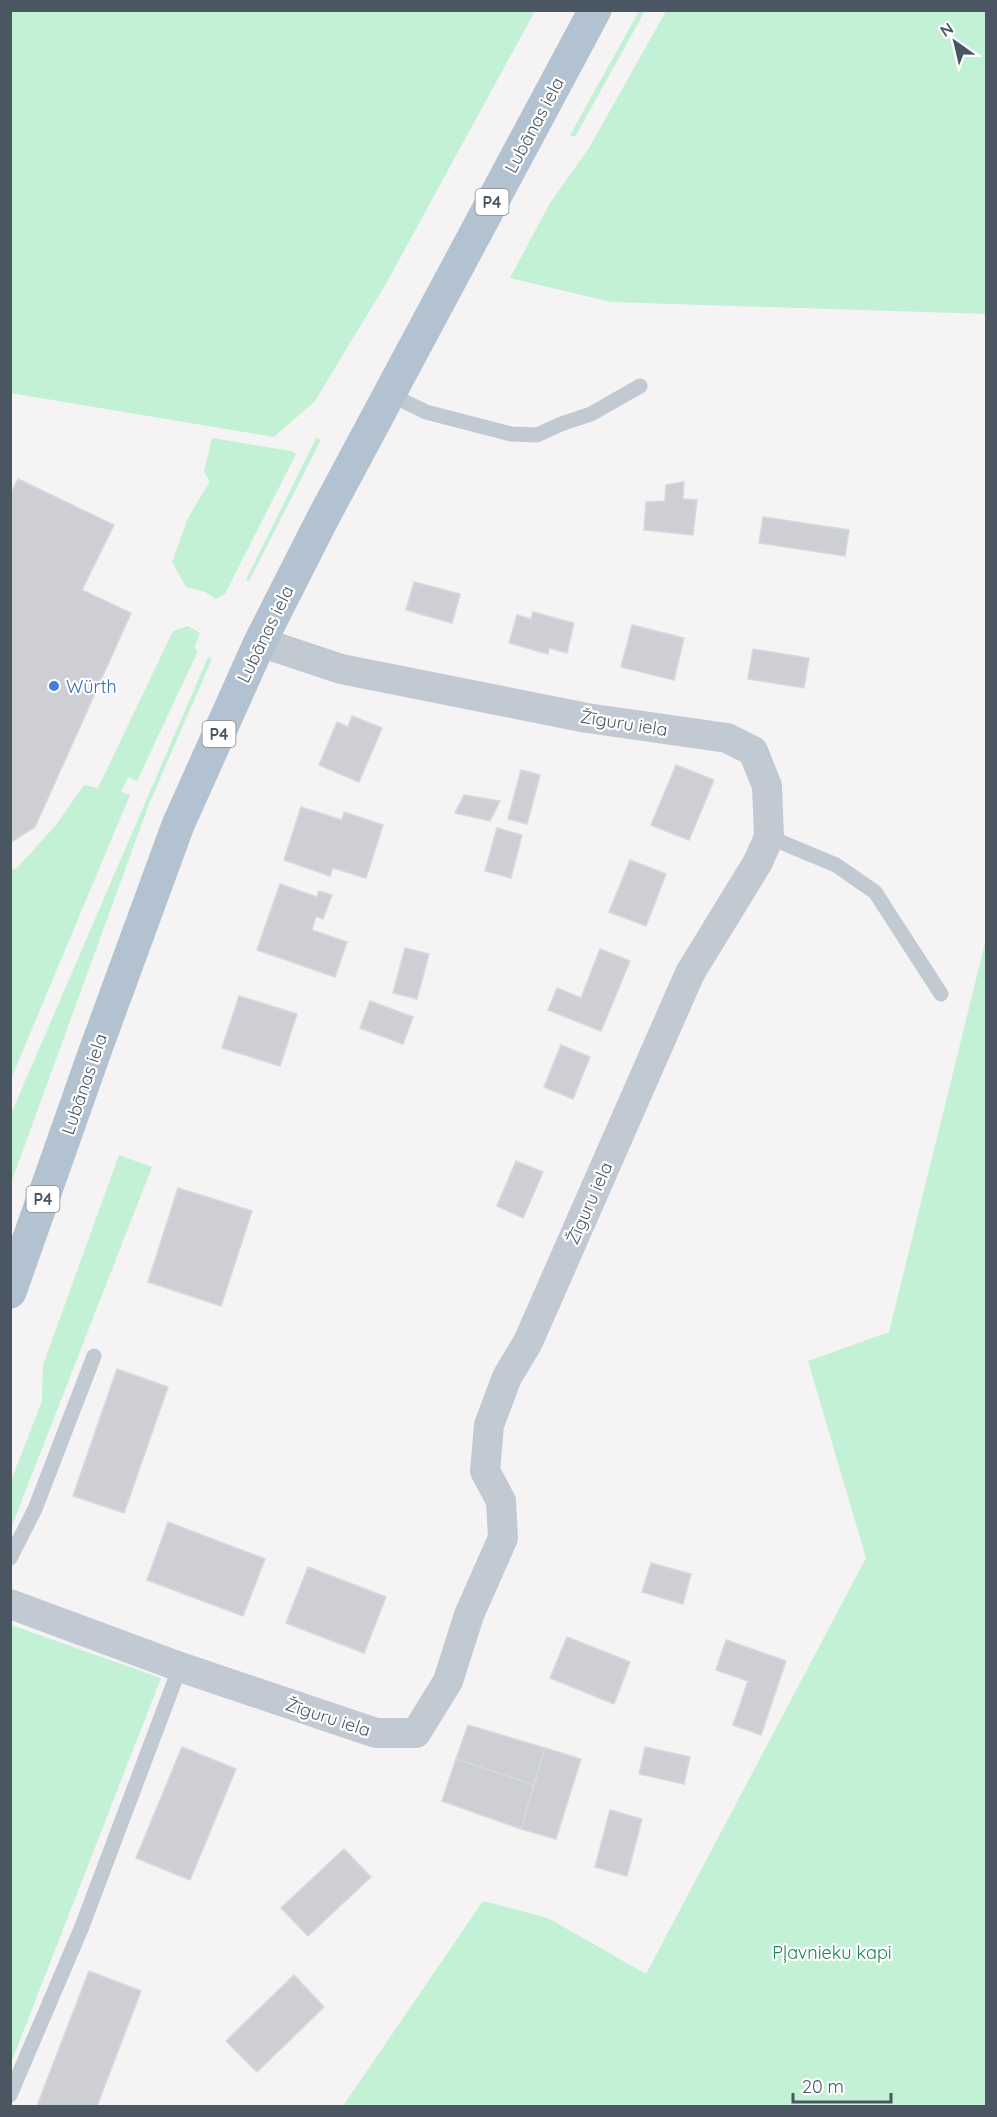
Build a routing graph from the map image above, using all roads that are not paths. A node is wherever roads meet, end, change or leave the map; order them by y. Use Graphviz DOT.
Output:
graph roads {
  1 [pos="596,10"];
  2 [pos="640,386"];
  3 [pos="389,394"];
  4 [pos="260,642"];
  5 [pos="769,837"];
  6 [pos="941,994"];
  7 [pos="13,1277"];
  8 [pos="94,1356"];
  9 [pos="10,1558"];
  10 [pos="10,1604"];
  11 [pos="180,1667"];
  12 [pos="10,2095"];
  1 -- 3 [label="main road, Lubānas iela / P4"];
  2 -- 3 [label="lane"];
  3 -- 4 [label="main road, Lubānas iela / P4"];
  4 -- 5 [label="street, Žīguru iela"];
  4 -- 7 [label="main road, Lubānas iela / P4"];
  5 -- 6 [label="lane"];
  5 -- 11 [label="street, Žīguru iela"];
  8 -- 9 [label="lane"];
  10 -- 11 [label="street, Žīguru iela"];
  11 -- 12 [label="lane"];
}
